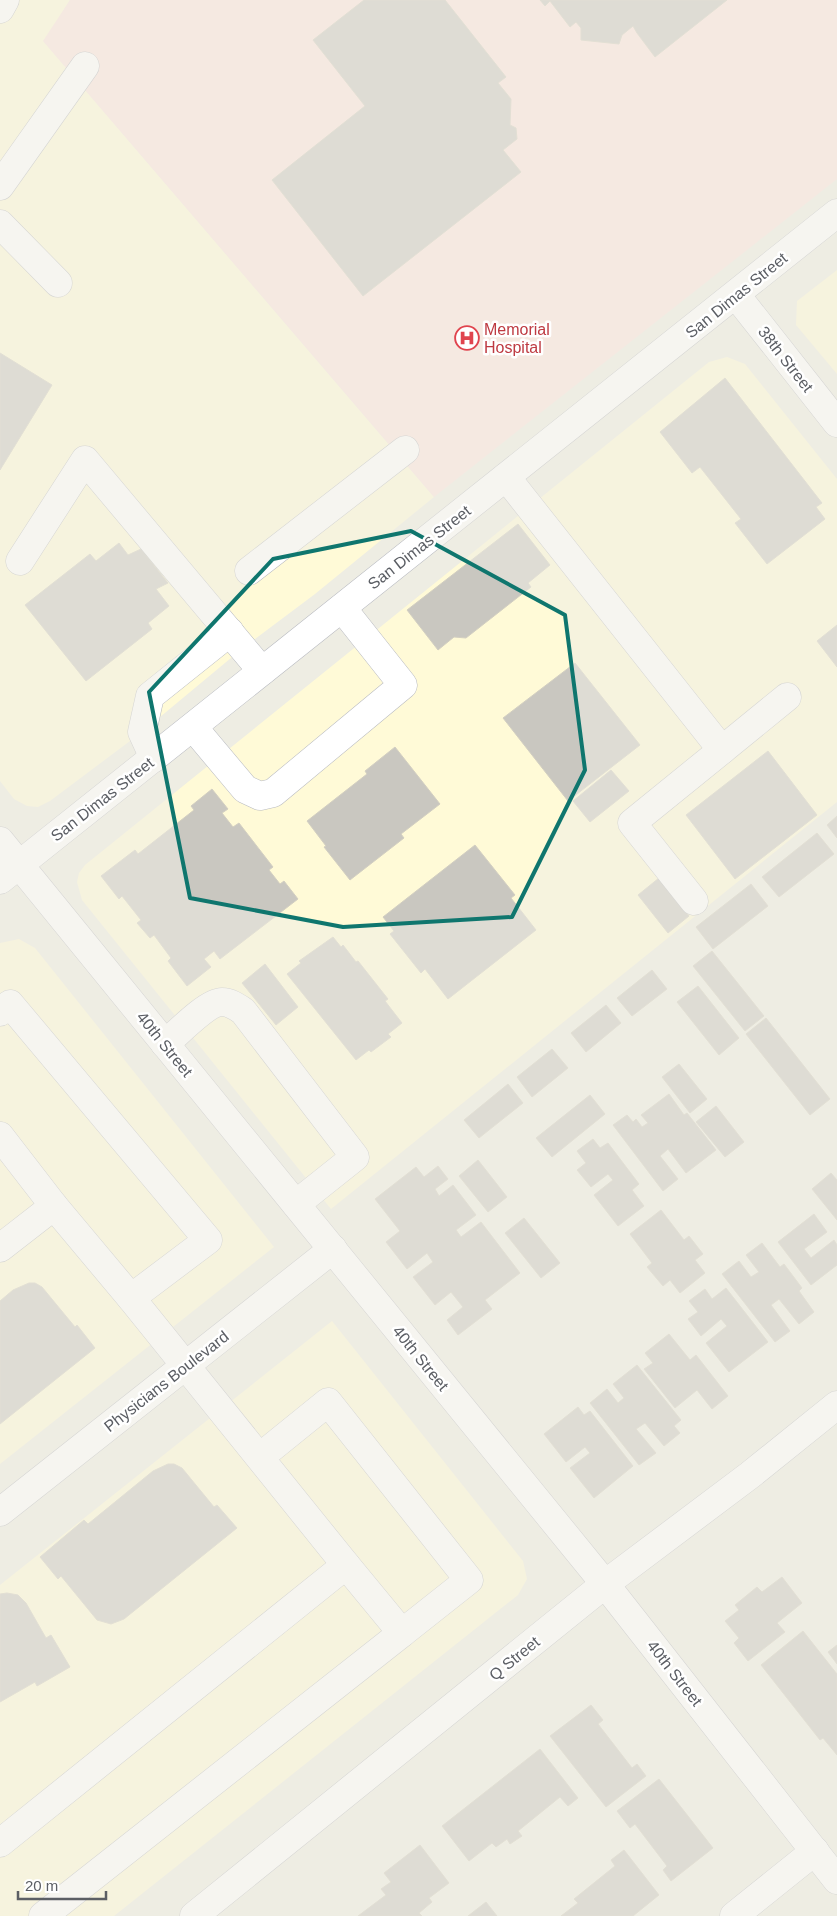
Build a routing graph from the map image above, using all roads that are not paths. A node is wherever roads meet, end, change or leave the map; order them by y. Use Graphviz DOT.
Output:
graph roads {
  1 [pos="5,0"];
  2 [pos="0,9"];
  3 [pos="85,66"];
  4 [pos="0,186"];
  5 [pos="837,213"];
  6 [pos="0,224"];
  7 [pos="58,283"];
  8 [pos="736,295"];
  9 [pos="837,424"];
  10 [pos="405,450"];
  11 [pos="506,478"];
  12 [pos="20,561"];
  13 [pos="249,571"];
  14 [pos="342,608"];
  15 [pos="230,632"];
  16 [pos="262,671"];
  17 [pos="787,697"];
  18 [pos="193,727"];
  19 [pos="722,750"];
  20 [pos="154,758"];
  21 [pos="0,840"];
  22 [pos="10,872"];
  23 [pos="694,901"];
  24 [pos="0,1012"];
  25 [pos="165,1044"];
  26 [pos="0,1136"];
  27 [pos="296,1204"];
  28 [pos="54,1206"];
  29 [pos="0,1248"];
  30 [pos="332,1249"];
  31 [pos="131,1298"];
  32 [pos="186,1365"];
  33 [pos="837,1405"];
  34 [pos="260,1457"];
  35 [pos="0,1512"];
  36 [pos="346,1565"];
  37 [pos="605,1584"];
  38 [pos="402,1633"];
  39 [pos="0,1844"];
  40 [pos="815,1851"];
  41 [pos="837,1880"];
  42 [pos="43,1916"];
  43 [pos="194,1916"];
  44 [pos="734,1916"];
  1 -- 2 [label="street"];
  3 -- 4 [label="street"];
  5 -- 8 [label="street, San Dimas Street"];
  6 -- 7 [label="street"];
  8 -- 9 [label="street, 38th Street"];
  8 -- 11 [label="street, San Dimas Street"];
  10 -- 13 [label="street"];
  11 -- 14 [label="street, San Dimas Street"];
  11 -- 19 [label="street"];
  12 -- 15 [label="street"];
  14 -- 16 [label="street, San Dimas Street"];
  14 -- 18 [label="street"];
  15 -- 16 [label="street"];
  15 -- 20 [label="street"];
  16 -- 18 [label="street, San Dimas Street"];
  17 -- 19 [label="street"];
  18 -- 20 [label="street, San Dimas Street"];
  19 -- 23 [label="street"];
  20 -- 22 [label="street, San Dimas Street"];
  21 -- 22 [label="street, 40th Street"];
  22 -- 25 [label="street, 40th Street"];
  24 -- 31 [label="street"];
  25 -- 27 [label="street, 40th Street"];
  25 -- 27 [label="street"];
  26 -- 28 [label="street"];
  27 -- 30 [label="street, 40th Street"];
  28 -- 29 [label="street"];
  28 -- 31 [label="street"];
  30 -- 32 [label="street, Physicians Boulevard"];
  30 -- 37 [label="street, 40th Street"];
  31 -- 32 [label="street"];
  32 -- 34 [label="street"];
  32 -- 35 [label="street, Physicians Boulevard"];
  33 -- 37 [label="street, Q Street"];
  34 -- 36 [label="street"];
  34 -- 38 [label="street"];
  36 -- 38 [label="street"];
  36 -- 39 [label="street"];
  37 -- 40 [label="street, 40th Street"];
  37 -- 43 [label="street, Q Street"];
  38 -- 42 [label="street"];
  40 -- 41 [label="street, 40th Street"];
  40 -- 44 [label="street"];
}
